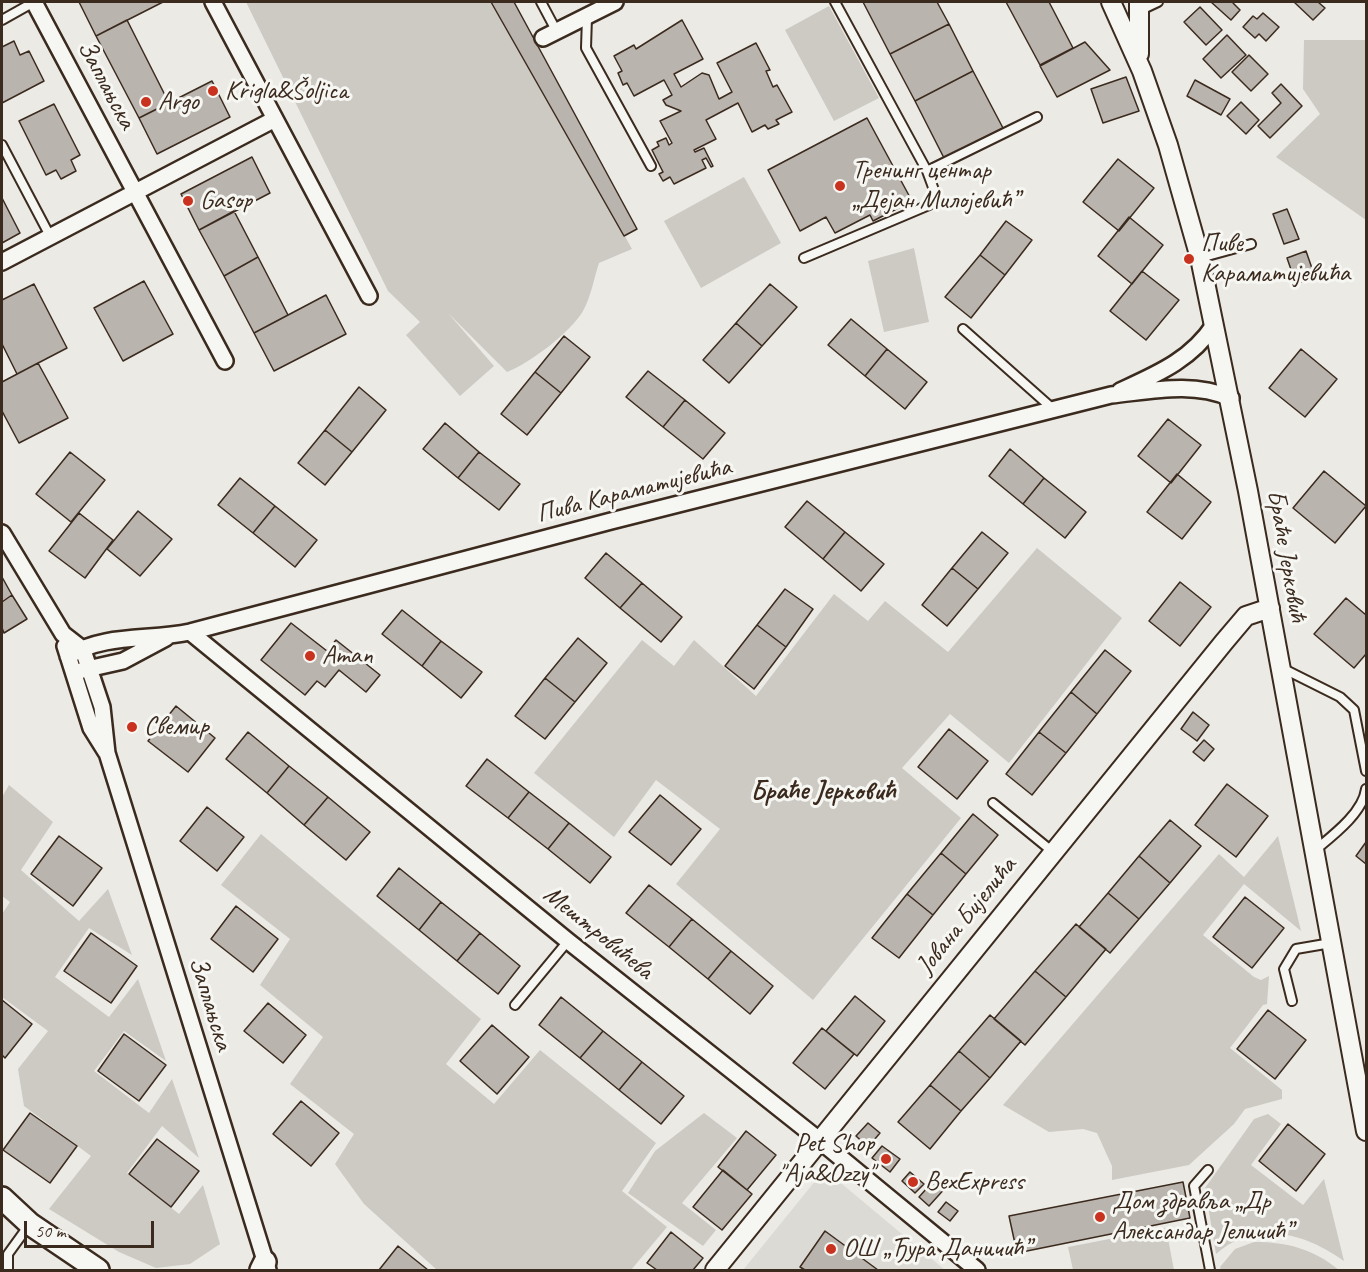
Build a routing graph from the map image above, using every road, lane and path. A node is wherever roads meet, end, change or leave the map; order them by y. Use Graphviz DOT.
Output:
graph roads {
  1 [pos="34,2"];
  2 [pos="213,2"];
  3 [pos="541,2"];
  4 [pos="615,2"];
  5 [pos="835,2"];
  6 [pos="1110,2"];
  7 [pos="1158,2"];
  8 [pos="1139,6"];
  9 [pos="587,17"];
  10 [pos="2,20"];
  11 [pos="557,32"];
  12 [pos="543,38"];
  13 [pos="1142,71"];
  14 [pos="1037,117"];
  15 [pos="275,119"];
  16 [pos="2,145"];
  17 [pos="651,166"];
  18 [pos="927,171"];
  19 [pos="135,192"];
  20 [pos="50,236"];
  21 [pos="1251,244"];
  22 [pos="804,258"];
  23 [pos="1200,258"];
  24 [pos="2,262"];
  25 [pos="369,296"];
  26 [pos="1214,325"];
  27 [pos="963,329"];
  28 [pos="225,362"];
  29 [pos="1111,395"];
  30 [pos="1231,398"];
  31 [pos="1053,409"];
  32 [pos="2,533"];
  33 [pos="1270,608"];
  34 [pos="190,632"];
  35 [pos="63,634"];
  36 [pos="169,637"];
  37 [pos="81,648"];
  38 [pos="68,656"];
  39 [pos="1281,668"];
  40 [pos="91,669"];
  41 [pos="73,671"];
  42 [pos="107,753"];
  43 [pos="1366,771"];
  44 [pos="1366,789"];
  45 [pos="993,803"];
  46 [pos="1053,852"];
  47 [pos="1314,852"];
  48 [pos="568,941"];
  49 [pos="1331,943"];
  50 [pos="1292,1001"];
  51 [pos="515,1005"];
  52 [pos="1366,1131"];
  53 [pos="819,1140"];
  54 [pos="1208,1170"];
  55 [pos="2,1198"];
  56 [pos="30,1224"];
  57 [pos="264,1268"];
  58 [pos="8,1270"];
  59 [pos="98,1270"];
  60 [pos="715,1270"];
  61 [pos="977,1270"];
  62 [pos="1210,1270"];
  1 -- 10 [label="lane"];
  1 -- 19 [label="street, Заплањска"];
  2 -- 15 [label="street"];
  3 -- 11 [label="lane"];
  4 -- 9 [label="street"];
  5 -- 18 [label="lane"];
  6 -- 13 [label="street, Браће Јерковић"];
  7 -- 8 [label="lane"];
  8 -- 13 [label="street"];
  9 -- 11 [label="street"];
  9 -- 17 [label="lane"];
  11 -- 12 [label="street"];
  13 -- 23 [label="street, Браће Јерковић"];
  14 -- 18 [label="lane"];
  15 -- 19 [label="street"];
  15 -- 25 [label="street"];
  16 -- 20 [label="lane"];
  18 -- 22 [label="lane"];
  19 -- 20 [label="street"];
  19 -- 28 [label="street, Заплањска"];
  20 -- 24 [label="street"];
  21 -- 23 [label="lane"];
  23 -- 26 [label="street, Браће Јерковић"];
  26 -- 29 [label="street, Пива Караматијевића"];
  26 -- 30 [label="street, Браће Јерковић"];
  27 -- 31 [label="lane"];
  29 -- 30 [label="street, Пива Караматијевића"];
  29 -- 31 [label="street, Пива Караматијевића"];
  30 -- 33 [label="street, Браће Јерковић"];
  31 -- 34 [label="street, Пива Караматијевића"];
  32 -- 35 [label="street, Заплањска"];
  33 -- 39 [label="street, Браће Јерковић"];
  33 -- 46 [label="street, Јована Бијелића"];
  34 -- 36 [label="street, Пива Караматијевића"];
  34 -- 48 [label="street, Мештровићева"];
  35 -- 37 [label="street, Заплањска"];
  35 -- 38 [label="street, Заплањска"];
  36 -- 37 [label="street, Пива Караматијевића"];
  36 -- 40 [label="street, Пива Караматијевића"];
  37 -- 38 [label="street, Пива Караматијевића"];
  37 -- 40 [label="street, Заплањска"];
  38 -- 41 [label="street, Заплањска"];
  39 -- 43 [label="lane"];
  39 -- 47 [label="street, Браће Јерковић"];
  40 -- 41 [label="street, Пива Караматијевића"];
  40 -- 42 [label="street, Заплањска"];
  41 -- 42 [label="street, Заплањска"];
  42 -- 57 [label="street, Заплањска"];
  44 -- 47 [label="lane"];
  45 -- 46 [label="lane"];
  46 -- 53 [label="street, Јована Бијелића"];
  47 -- 49 [label="street, Браће Јерковић"];
  48 -- 51 [label="lane"];
  48 -- 53 [label="street, Мештровићева"];
  49 -- 50 [label="lane"];
  49 -- 52 [label="street, Браће Јерковић"];
  53 -- 60 [label="street, Јована Бијелића"];
  53 -- 61 [label="street, Мештровићева"];
  54 -- 62 [label="lane"];
  55 -- 56 [label="main road"];
  56 -- 58 [label="lane"];
  56 -- 59 [label="main road"];
}
